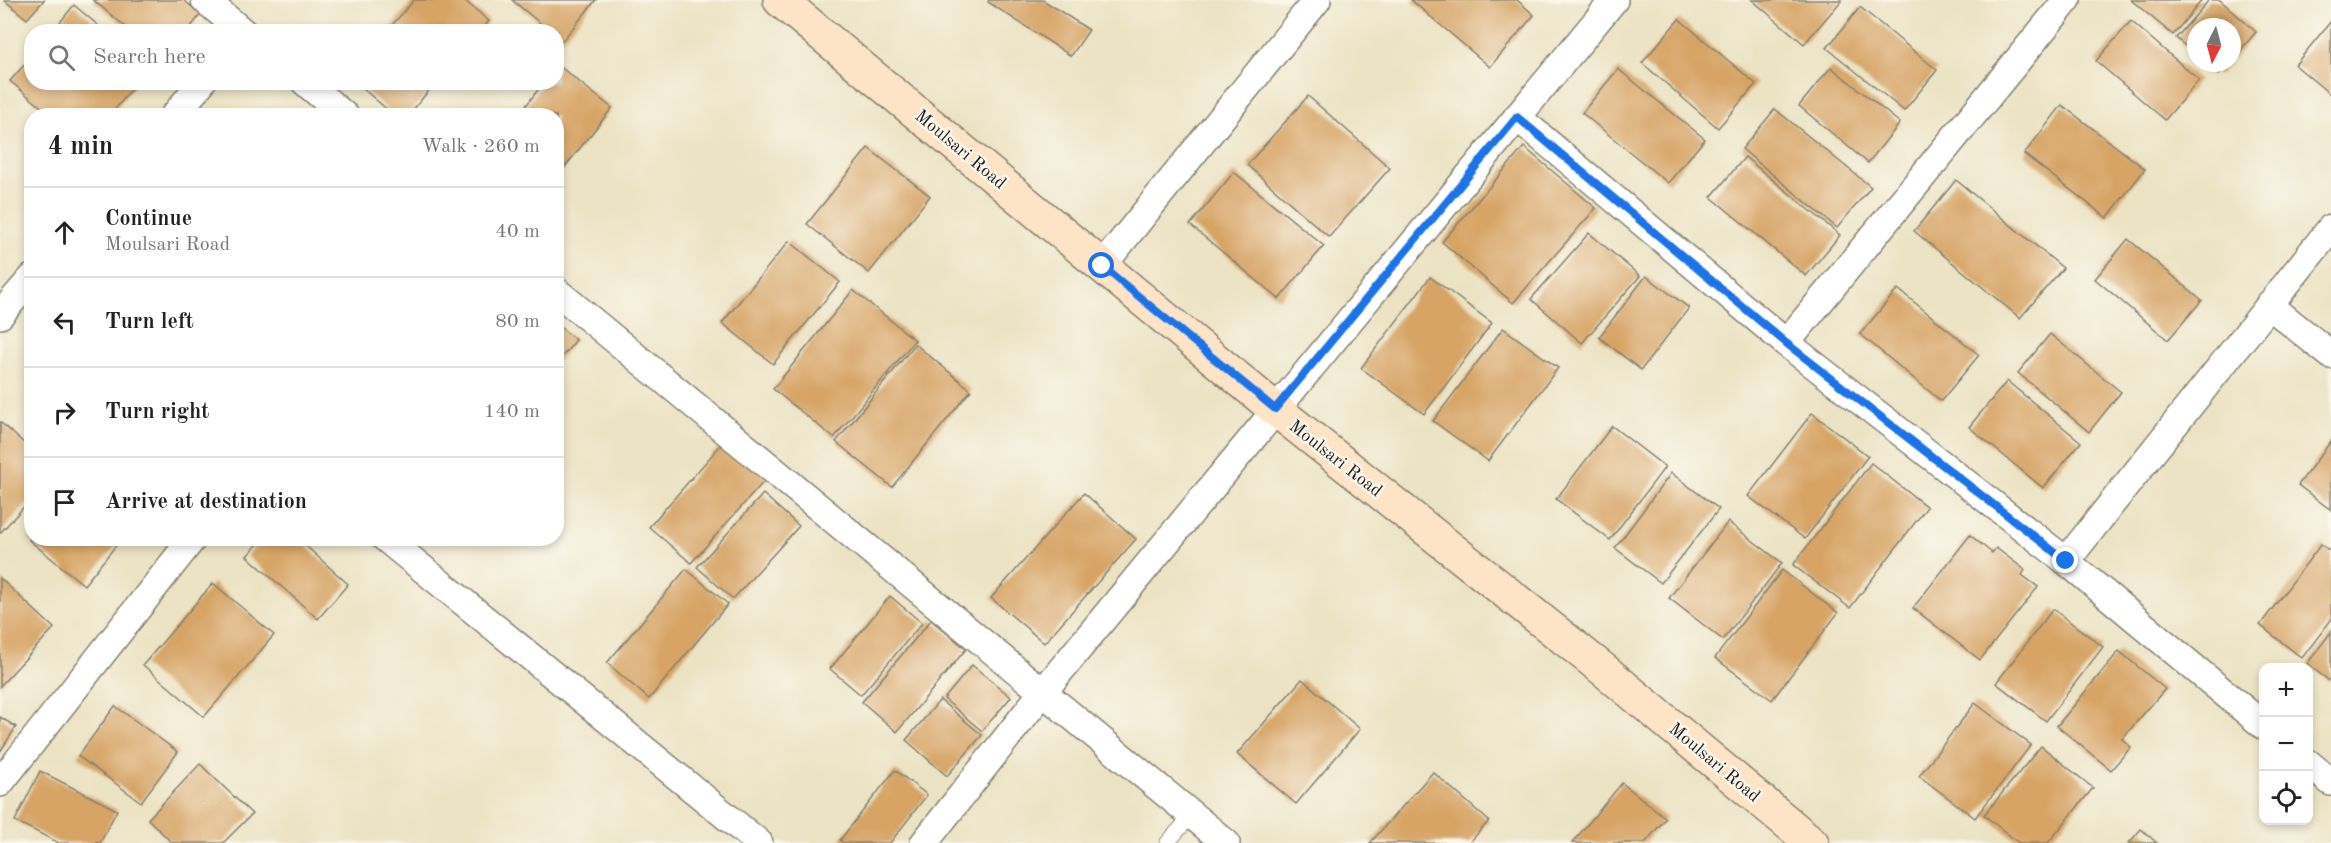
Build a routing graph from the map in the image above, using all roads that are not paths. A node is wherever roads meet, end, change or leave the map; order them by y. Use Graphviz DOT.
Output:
graph roads {
  1 [pos="205,0"];
  2 [pos="780,0"];
  3 [pos="1317,0"];
  4 [pos="1614,0"];
  5 [pos="2067,0"];
  6 [pos="234,24"];
  7 [pos="195,90"];
  8 [pos="314,90"];
  9 [pos="181,108"];
  10 [pos="336,108"];
  11 [pos="1517,117"];
  12 [pos="2331,228"];
  13 [pos="1102,266"];
  14 [pos="24,287"];
  15 [pos="564,298"];
  16 [pos="2269,304"];
  17 [pos="0,315"];
  18 [pos="1786,343"];
  19 [pos="2331,355"];
  20 [pos="1275,409"];
  21 [pos="187,546"];
  22 [pos="396,546"];
  23 [pos="2066,561"];
  24 [pos="1042,693"];
  25 [pos="2259,722"];
  26 [pos="2313,767"];
  27 [pos="2331,782"];
  28 [pos="0,783"];
  29 [pos="1192,815"];
  30 [pos="759,843"];
  31 [pos="924,843"];
  32 [pos="1167,843"];
  33 [pos="1226,843"];
  34 [pos="1812,843"];
  1 -- 6 [label="street"];
  2 -- 13 [label="street, Moulsari Road"];
  3 -- 13 [label="street"];
  4 -- 11 [label="street"];
  5 -- 18 [label="street"];
  7 -- 9 [label="street"];
  8 -- 10 [label="street"];
  11 -- 18 [label="street"];
  11 -- 20 [label="street"];
  12 -- 16 [label="street"];
  13 -- 20 [label="street, Moulsari Road"];
  14 -- 17 [label="street"];
  15 -- 24 [label="street"];
  16 -- 19 [label="street"];
  16 -- 23 [label="street"];
  18 -- 23 [label="street"];
  20 -- 24 [label="street"];
  20 -- 34 [label="street, Moulsari Road"];
  21 -- 28 [label="street"];
  22 -- 30 [label="street"];
  23 -- 25 [label="street"];
  24 -- 29 [label="street"];
  24 -- 31 [label="street"];
  26 -- 27 [label="street"];
  29 -- 32 [label="lane"];
  29 -- 33 [label="street"];
}
